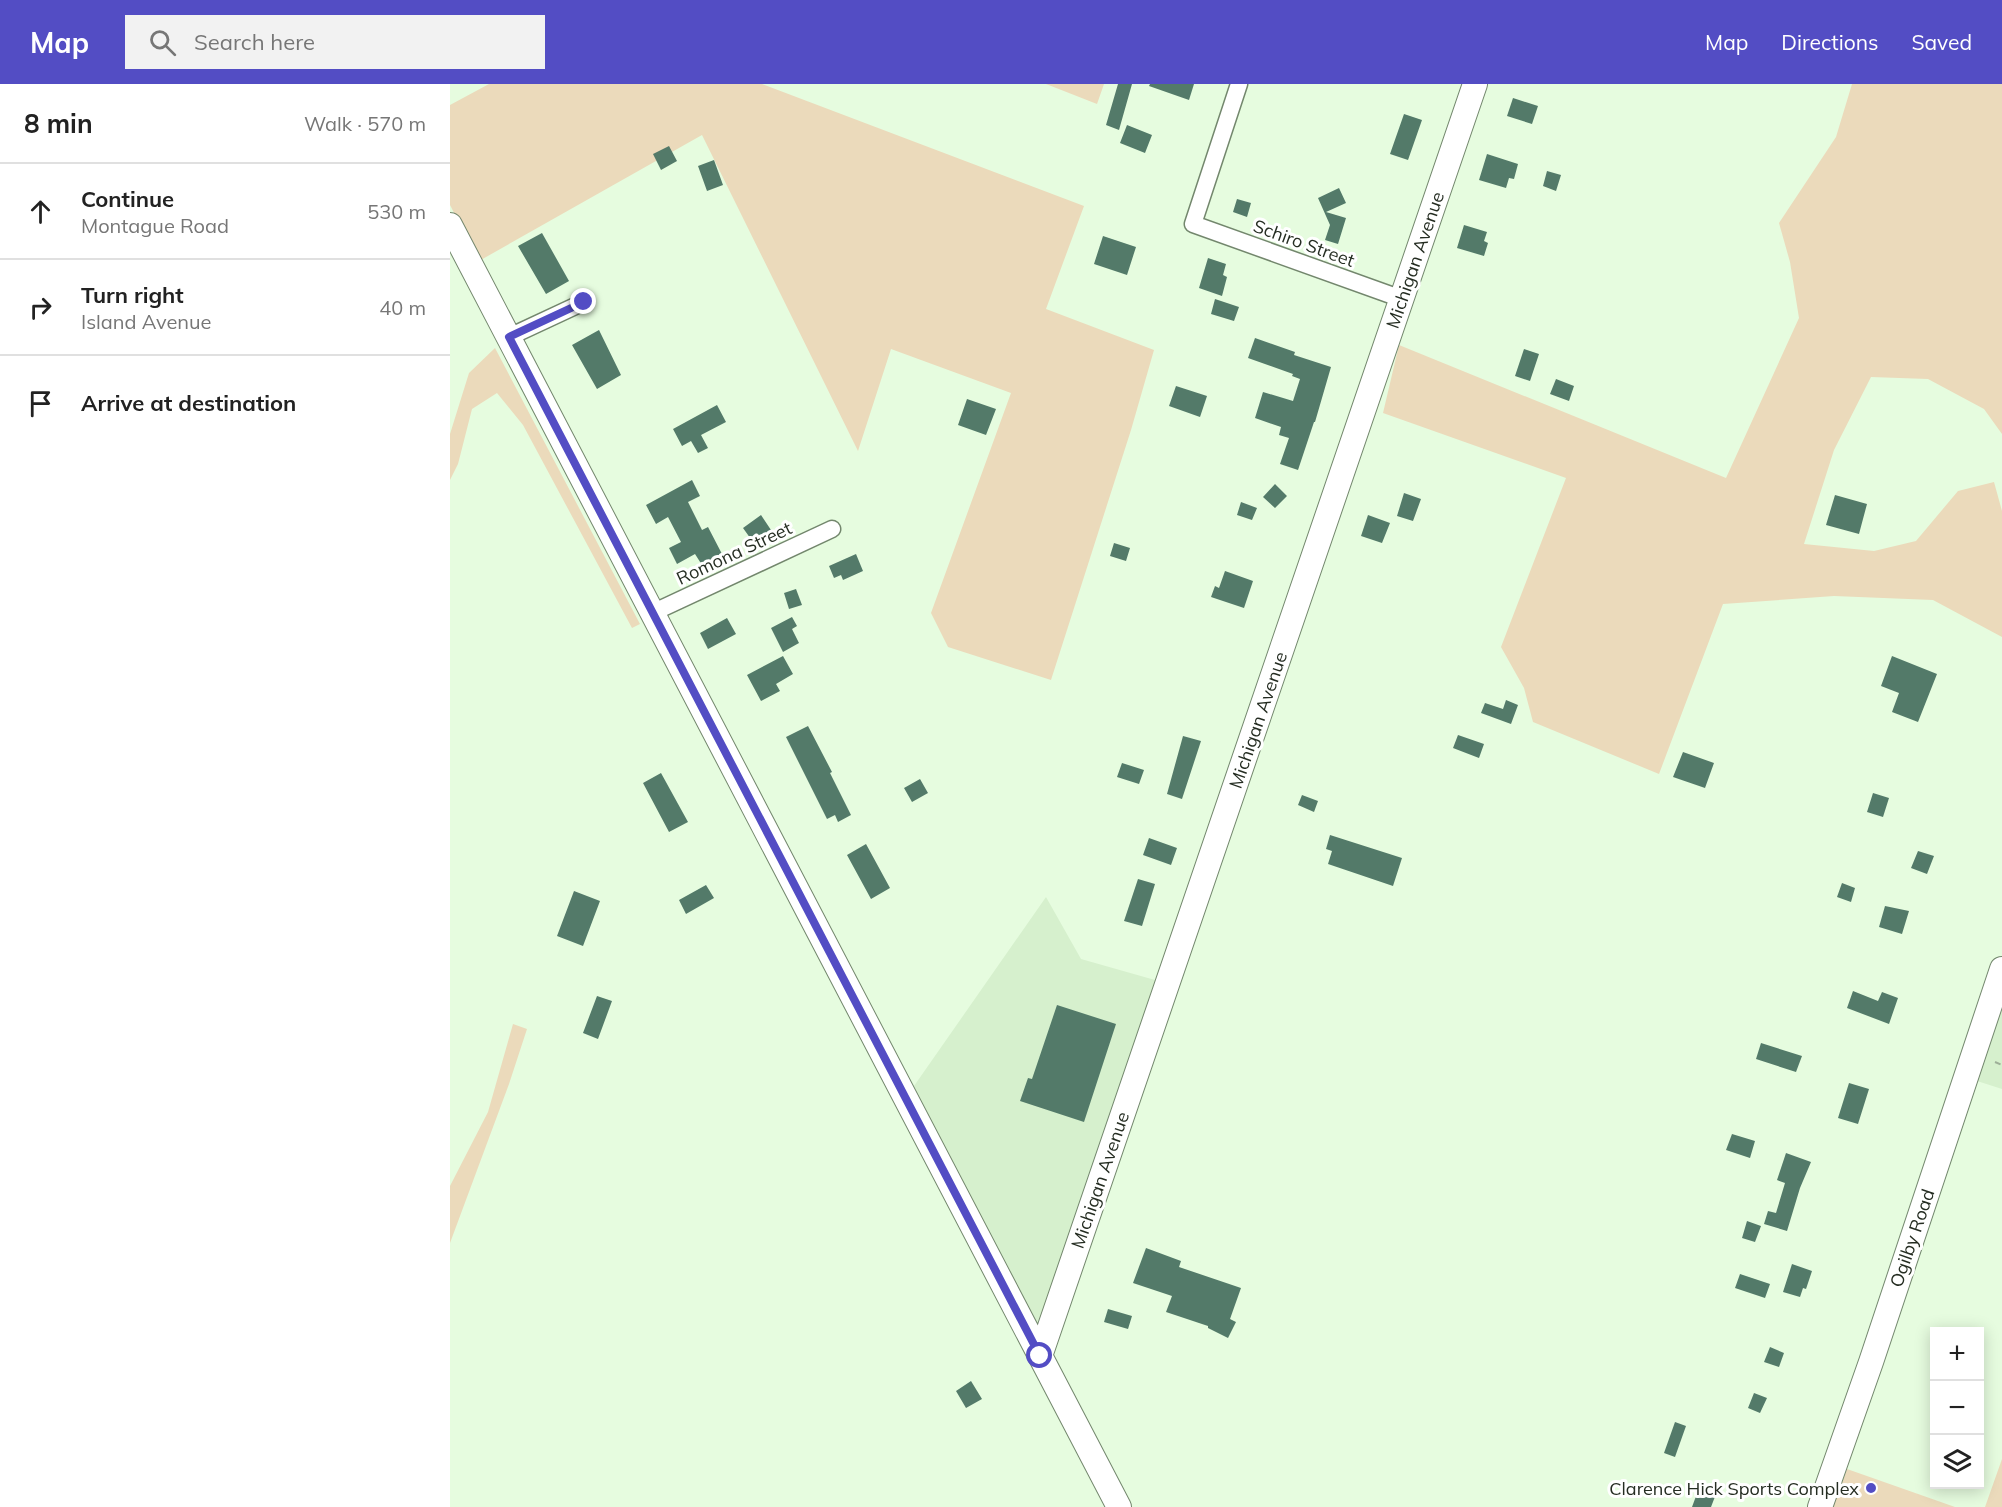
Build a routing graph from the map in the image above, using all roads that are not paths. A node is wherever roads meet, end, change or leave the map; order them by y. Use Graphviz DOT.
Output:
graph roads {
  1 [pos="1239,84"];
  2 [pos="1475,84"];
  3 [pos="450,225"];
  4 [pos="1402,299"];
  5 [pos="584,302"];
  6 [pos="509,337"];
  7 [pos="832,530"];
  8 [pos="652,613"];
  9 [pos="2002,969"];
  10 [pos="1040,1356"];
  11 [pos="1119,1507"];
  12 [pos="1820,1507"];
  1 -- 4 [label="street, Schiro Street"];
  2 -- 4 [label="street, Michigan Avenue"];
  3 -- 6 [label="street"];
  4 -- 10 [label="street, Michigan Avenue"];
  5 -- 6 [label="street"];
  6 -- 8 [label="street"];
  7 -- 8 [label="street, Romona Street"];
  8 -- 10 [label="street"];
  9 -- 12 [label="street, Ogilby Road"];
  10 -- 11 [label="street"];
}
